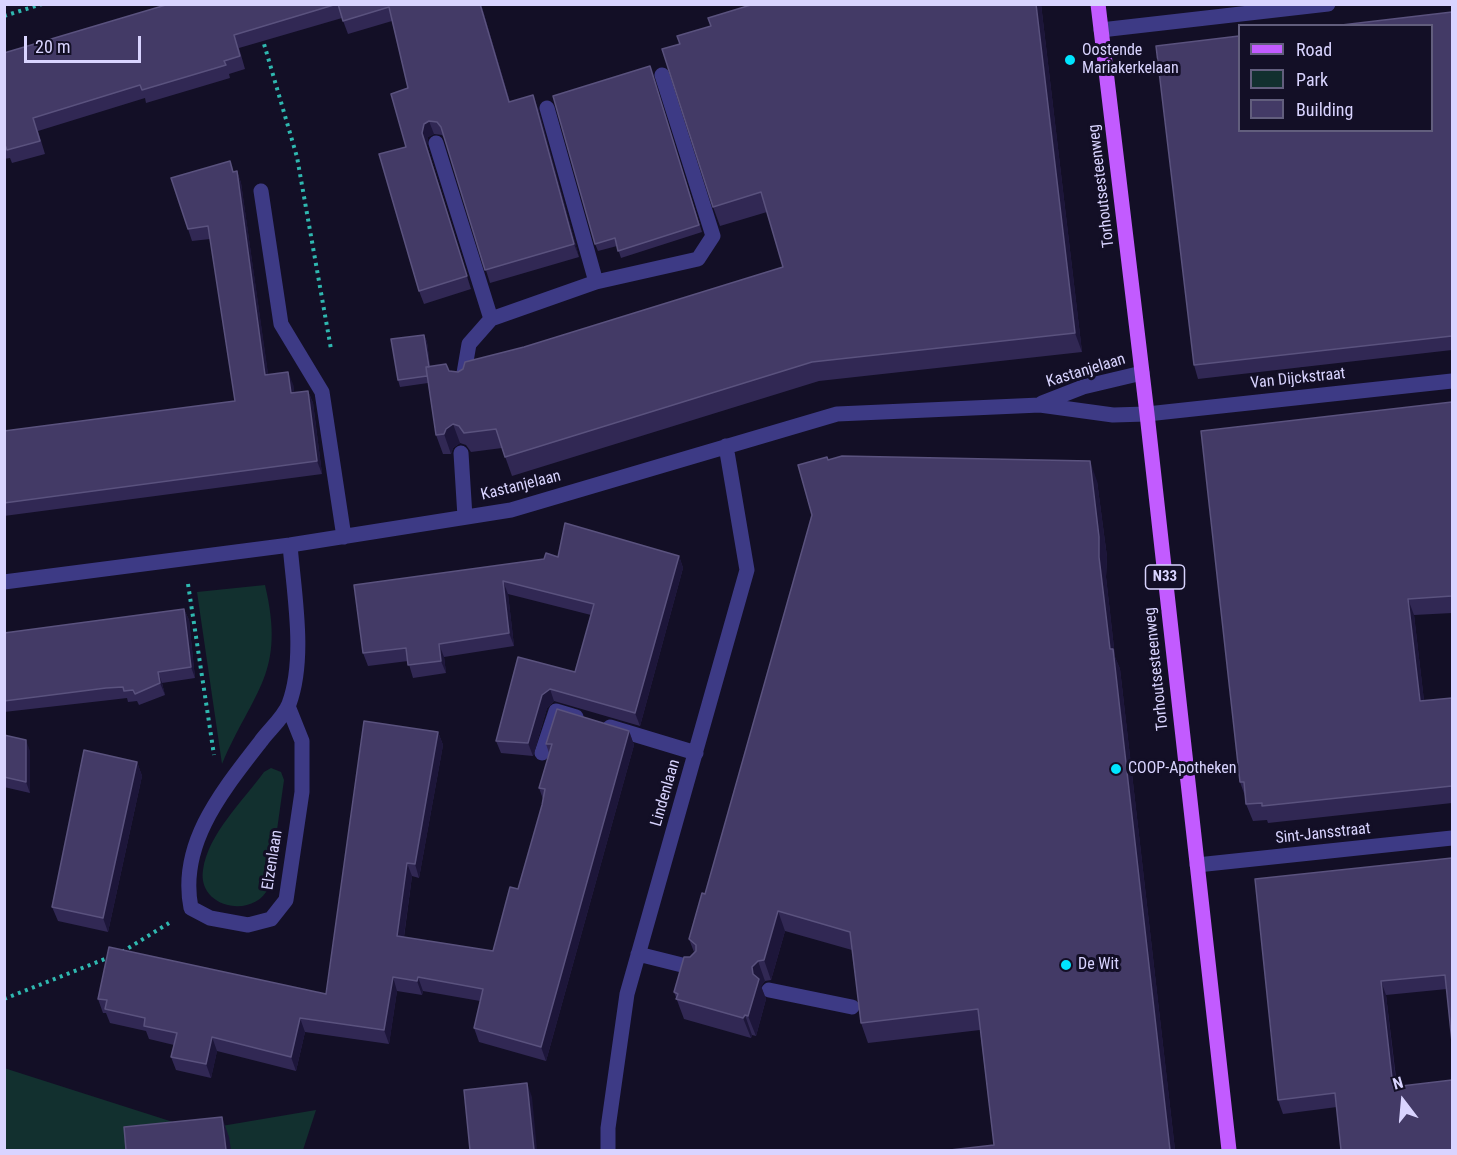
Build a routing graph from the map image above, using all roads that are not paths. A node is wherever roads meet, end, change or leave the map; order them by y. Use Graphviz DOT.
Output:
graph roads {
  1 [pos="1098,4"];
  2 [pos="1328,4"];
  3 [pos="1101,30"];
  4 [pos="662,75"];
  5 [pos="547,108"];
  6 [pos="436,143"];
  7 [pos="261,191"];
  8 [pos="596,282"];
  9 [pos="491,319"];
  10 [pos="1142,373"];
  11 [pos="1452,381"];
  12 [pos="462,382"];
  13 [pos="1040,405"];
  14 [pos="1147,414"];
  15 [pos="726,446"];
  16 [pos="461,453"];
  17 [pos="465,517"];
  18 [pos="344,537"];
  19 [pos="290,545"];
  20 [pos="4,582"];
  21 [pos="288,706"];
  22 [pos="542,753"];
  23 [pos="696,753"];
  24 [pos="1452,838"];
  25 [pos="1197,865"];
  26 [pos="638,954"];
  27 [pos="694,968"];
  28 [pos="768,990"];
  29 [pos="852,1007"];
  30 [pos="608,1150"];
  31 [pos="1230,1150"];
  1 -- 3 [label="main road, Torhoutsesteenweg / N33"];
  2 -- 3 [label="street"];
  3 -- 10 [label="main road, Torhoutsesteenweg / N33"];
  4 -- 8 [label="street"];
  5 -- 8 [label="street"];
  6 -- 9 [label="street"];
  7 -- 18 [label="street"];
  8 -- 9 [label="street"];
  9 -- 12 [label="street"];
  10 -- 13 [label="street, Kastanjelaan"];
  10 -- 14 [label="main road, Torhoutsesteenweg / N33"];
  11 -- 14 [label="street, Van Dijckstraat"];
  13 -- 14 [label="street, Kastanjelaan"];
  13 -- 15 [label="street, Kastanjelaan"];
  14 -- 25 [label="main road, Torhoutsesteenweg / N33"];
  15 -- 17 [label="street, Kastanjelaan"];
  15 -- 23 [label="street, Lindenlaan"];
  16 -- 17 [label="street"];
  17 -- 18 [label="street, Kastanjelaan"];
  18 -- 19 [label="street, Kastanjelaan"];
  19 -- 20 [label="street, Kastanjelaan"];
  19 -- 21 [label="street"];
  21 -- 21 [label="street, Elzenlaan"];
  22 -- 23 [label="street"];
  23 -- 26 [label="street, Lindenlaan"];
  24 -- 25 [label="street, Sint-Jansstraat"];
  25 -- 31 [label="main road, Torhoutsesteenweg / N33"];
  26 -- 27 [label="street"];
  26 -- 30 [label="street, Lindenlaan"];
  28 -- 29 [label="street"];
}
